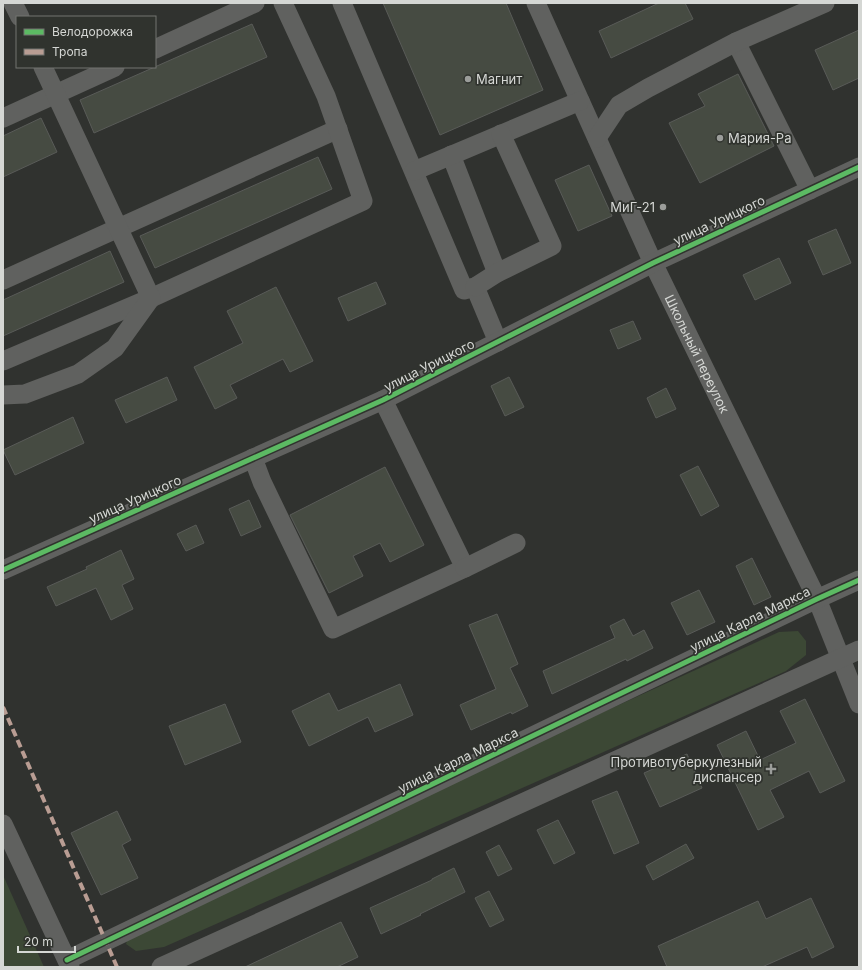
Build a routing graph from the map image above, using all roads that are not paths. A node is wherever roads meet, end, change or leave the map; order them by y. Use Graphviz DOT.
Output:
graph roads {
  1 [pos="13,3"];
  2 [pos="255,3"];
  3 [pos="283,3"];
  4 [pos="342,3"];
  5 [pos="536,3"];
  6 [pos="826,3"];
  7 [pos="790,10"];
  8 [pos="20,16"];
  9 [pos="736,42"];
  10 [pos="156,49"];
  11 [pos="43,68"];
  12 [pos="113,68"];
  13 [pos="56,94"];
  14 [pos="580,101"];
  15 [pos="3,118"];
  16 [pos="338,129"];
  17 [pos="501,134"];
  18 [pos="597,138"];
  19 [pos="451,155"];
  20 [pos="859,167"];
  21 [pos="414,171"];
  22 [pos="810,190"];
  23 [pos="119,228"];
  24 [pos="653,263"];
  25 [pos="497,273"];
  26 [pos="3,280"];
  27 [pos="475,287"];
  28 [pos="151,298"];
  29 [pos="498,342"];
  30 [pos="3,360"];
  31 [pos="3,395"];
  32 [pos="383,400"];
  33 [pos="253,458"];
  34 [pos="516,543"];
  35 [pos="465,568"];
  36 [pos="3,570"];
  37 [pos="859,580"];
  38 [pos="817,599"];
  39 [pos="859,650"];
  40 [pos="840,658"];
  41 [pos="859,704"];
  42 [pos="3,824"];
  43 [pos="68,964"];
  44 [pos="161,967"];
  1 -- 8 [label="street"];
  2 -- 10 [label="street"];
  3 -- 16 [label="street"];
  4 -- 21 [label="street"];
  5 -- 14 [label="street, Школьный переулок"];
  6 -- 7 [label="street"];
  7 -- 9 [label="street"];
  9 -- 18 [label="street"];
  9 -- 22 [label="street"];
  11 -- 13 [label="street"];
  12 -- 13 [label="street"];
  13 -- 15 [label="street"];
  13 -- 23 [label="street"];
  14 -- 17 [label="street"];
  14 -- 18 [label="street, Школьный переулок"];
  16 -- 23 [label="street"];
  16 -- 28 [label="street"];
  17 -- 19 [label="street"];
  17 -- 25 [label="street"];
  18 -- 24 [label="street, Школьный переулок"];
  19 -- 21 [label="street"];
  19 -- 25 [label="street"];
  20 -- 22 [label="street, улица Урицкого"];
  21 -- 27 [label="street"];
  22 -- 24 [label="street, улица Урицкого"];
  23 -- 26 [label="street"];
  23 -- 28 [label="street"];
  24 -- 29 [label="street, улица Урицкого"];
  24 -- 38 [label="street, Школьный переулок"];
  25 -- 27 [label="street"];
  27 -- 29 [label="street"];
  28 -- 30 [label="street"];
  28 -- 31 [label="street"];
  29 -- 32 [label="street, улица Урицкого"];
  32 -- 33 [label="street, улица Урицкого"];
  32 -- 35 [label="street"];
  33 -- 35 [label="street"];
  33 -- 36 [label="street, улица Урицкого"];
  34 -- 35 [label="street"];
  37 -- 38 [label="street, улица Карла Маркса"];
  38 -- 40 [label="street, Школьный переулок"];
  38 -- 43 [label="street, улица Карла Маркса"];
  39 -- 40 [label="street"];
  40 -- 41 [label="street, Школьный переулок"];
  40 -- 44 [label="street"];
  42 -- 43 [label="street"];
}
